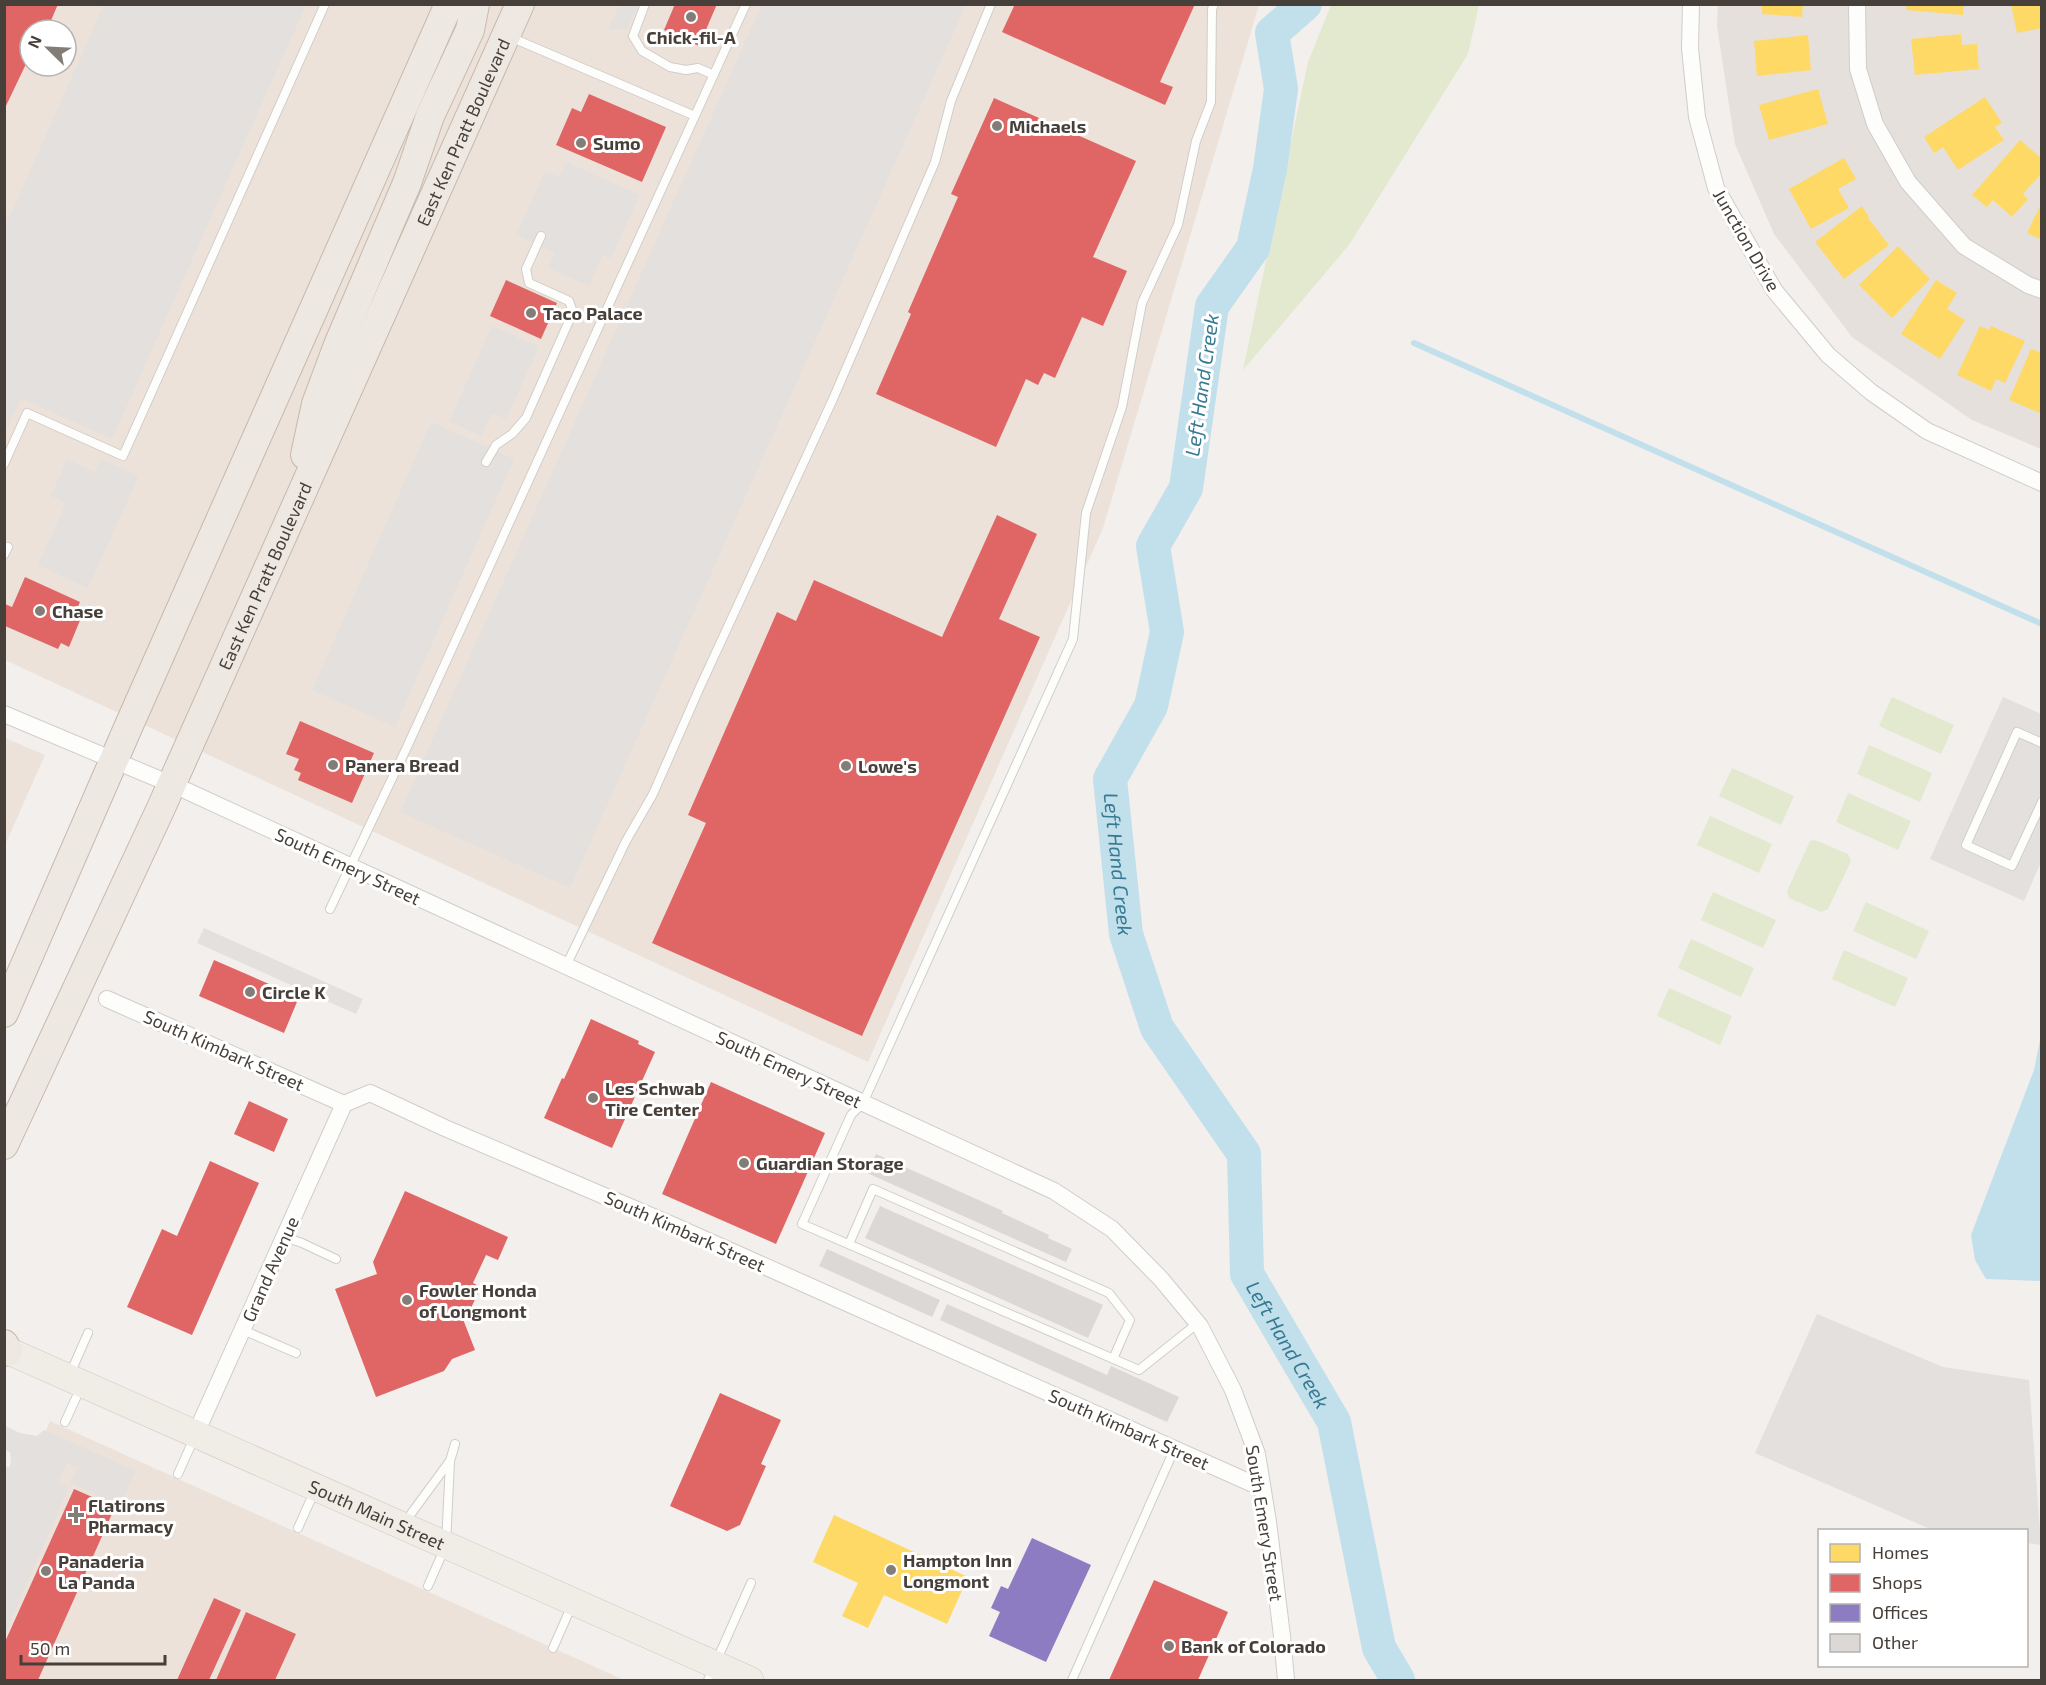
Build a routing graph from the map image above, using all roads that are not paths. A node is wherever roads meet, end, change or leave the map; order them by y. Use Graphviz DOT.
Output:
graph roads {
  1 [pos="325,4"];
  2 [pos="475,4"];
  3 [pos="520,4"];
  4 [pos="645,4"];
  5 [pos="746,4"];
  6 [pos="991,4"];
  7 [pos="1214,4"];
  8 [pos="1691,4"];
  9 [pos="1857,4"];
  10 [pos="440,16"];
  11 [pos="506,35"];
  12 [pos="714,75"];
  13 [pos="695,116"];
  14 [pos="541,236"];
  15 [pos="2042,290"];
  16 [pos="486,462"];
  17 [pos="4,464"];
  18 [pos="2042,483"];
  19 [pos="292,513"];
  20 [pos="4,714"];
  21 [pos="2042,743"];
  22 [pos="114,761"];
  23 [pos="171,784"];
  24 [pos="2042,802"];
  25 [pos="350,867"];
  26 [pos="330,909"];
  27 [pos="566,966"];
  28 [pos="107,999"];
  29 [pos="4,1013"];
  30 [pos="863,1103"];
  31 [pos="344,1104"];
  32 [pos="4,1145"];
  33 [pos="284,1237"];
  34 [pos="849,1244"];
  35 [pos="336,1259"];
  36 [pos="1198,1323"];
  37 [pos="243,1330"];
  38 [pos="88,1333"];
  39 [pos="5,1349"];
  40 [pos="296,1353"];
  41 [pos="1113,1359"];
  42 [pos="75,1380"];
  43 [pos="65,1422"];
  44 [pos="196,1433"];
  45 [pos="455,1444"];
  46 [pos="1174,1450"];
  47 [pos="450,1461"];
  48 [pos="178,1474"];
  49 [pos="316,1487"];
  50 [pos="1262,1488"];
  51 [pos="403,1525"];
  52 [pos="298,1528"];
  53 [pos="446,1545"];
  54 [pos="751,1583"];
  55 [pos="428,1586"];
  56 [pos="574,1602"];
  57 [pos="553,1648"];
  58 [pos="711,1673"];
  59 [pos="750,1680"];
  60 [pos="1072,1680"];
  61 [pos="1286,1680"];
  1 -- 17 [label="lane"];
  2 -- 19 [label="highway"];
  3 -- 11 [label="highway, East Ken Pratt Boulevard"];
  4 -- 12 [label="lane"];
  5 -- 12 [label="lane"];
  6 -- 27 [label="lane"];
  7 -- 30 [label="lane"];
  8 -- 18 [label="street, Junction Drive"];
  9 -- 15 [label="street"];
  10 -- 22 [label="highway"];
  11 -- 13 [label="lane"];
  11 -- 19 [label="highway, East Ken Pratt Boulevard"];
  12 -- 13 [label="lane"];
  13 -- 25 [label="lane"];
  14 -- 16 [label="lane"];
  19 -- 23 [label="highway, East Ken Pratt Boulevard"];
  20 -- 22 [label="street, South Emery Street"];
  21 -- 24 [label="lane"];
  22 -- 23 [label="street, South Emery Street"];
  22 -- 29 [label="highway"];
  23 -- 25 [label="street, South Emery Street"];
  23 -- 32 [label="highway, East Ken Pratt Boulevard"];
  25 -- 26 [label="lane"];
  25 -- 27 [label="street, South Emery Street"];
  27 -- 30 [label="street, South Emery Street"];
  28 -- 31 [label="street, South Kimbark Street"];
  30 -- 34 [label="lane"];
  30 -- 36 [label="street, South Emery Street"];
  31 -- 33 [label="street, Grand Avenue"];
  31 -- 46 [label="street, South Kimbark Street"];
  33 -- 35 [label="lane"];
  33 -- 37 [label="street, Grand Avenue"];
  34 -- 41 [label="lane"];
  34 -- 41 [label="lane"];
  36 -- 41 [label="lane"];
  36 -- 50 [label="street, South Emery Street"];
  37 -- 40 [label="lane"];
  37 -- 44 [label="street, Grand Avenue"];
  38 -- 42 [label="lane"];
  39 -- 42 [label="main road, South Main Street"];
  42 -- 43 [label="lane"];
  42 -- 44 [label="main road, South Main Street"];
  44 -- 48 [label="lane"];
  44 -- 49 [label="main road, South Main Street"];
  45 -- 47 [label="lane"];
  46 -- 50 [label="street, South Kimbark Street"];
  46 -- 60 [label="lane"];
  47 -- 51 [label="lane"];
  47 -- 53 [label="lane"];
  49 -- 51 [label="main road, South Main Street"];
  49 -- 52 [label="lane"];
  50 -- 61 [label="street, South Emery Street"];
  51 -- 53 [label="main road, South Main Street"];
  53 -- 55 [label="lane"];
  53 -- 56 [label="main road, South Main Street"];
  54 -- 58 [label="lane"];
  56 -- 57 [label="lane"];
  56 -- 58 [label="main road, South Main Street"];
  58 -- 59 [label="main road, South Main Street"];
}
